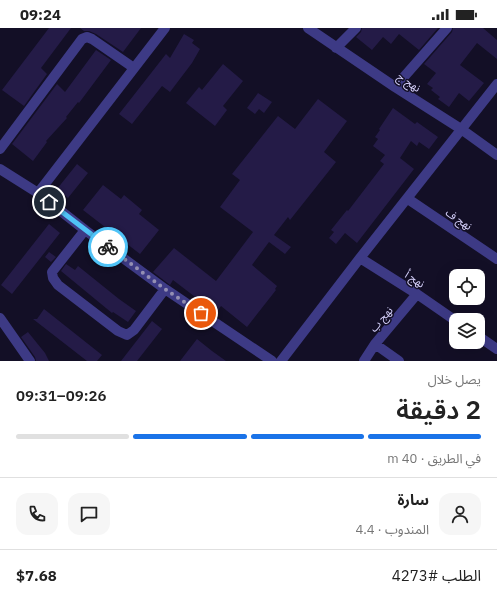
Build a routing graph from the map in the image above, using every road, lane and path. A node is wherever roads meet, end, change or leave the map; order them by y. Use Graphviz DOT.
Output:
graph roads {
  1 [pos="165,28"];
  2 [pos="308,28"];
  3 [pos="356,28"];
  4 [pos="447,28"];
  5 [pos="336,48"];
  6 [pos="134,68"];
  7 [pos="497,84"];
  8 [pos="395,87"];
  9 [pos="461,129"];
  10 [pos="0,149"];
  11 [pos="497,154"];
  12 [pos="0,169"];
  13 [pos="38,193"];
  14 [pos="408,199"];
  15 [pos="85,230"];
  16 [pos="360,258"];
  17 [pos="497,259"];
  18 [pos="165,289"];
  19 [pos="417,294"];
  20 [pos="449,316"];
  21 [pos="0,318"];
  22 [pos="485,341"];
  23 [pos="376,344"];
  24 [pos="497,349"];
  25 [pos="30,361"];
  26 [pos="272,361"];
  27 [pos="281,361"];
  28 [pos="364,361"];
  29 [pos="399,361"];
  1 -- 6 [label="street"];
  2 -- 5 [label="street, نهج ج"];
  3 -- 5 [label="street"];
  4 -- 8 [label="street"];
  5 -- 8 [label="street, نهج ج"];
  6 -- 10 [label="street"];
  6 -- 13 [label="street"];
  7 -- 9 [label="street"];
  8 -- 9 [label="street, نهج ج"];
  9 -- 11 [label="street, نهج ج"];
  9 -- 14 [label="street"];
  12 -- 13 [label="street"];
  13 -- 15 [label="street"];
  14 -- 16 [label="street"];
  14 -- 17 [label="street, نهج ف"];
  15 -- 18 [label="street"];
  15 -- 18 [label="street"];
  16 -- 19 [label="street, نهج أ"];
  16 -- 27 [label="street"];
  18 -- 26 [label="street"];
  19 -- 20 [label="street, نهج أ"];
  19 -- 23 [label="street, نهج ب"];
  21 -- 25 [label="street"];
  22 -- 24 [label="street"];
  23 -- 28 [label="street, نهج ب"];
  23 -- 29 [label="street"];
}
